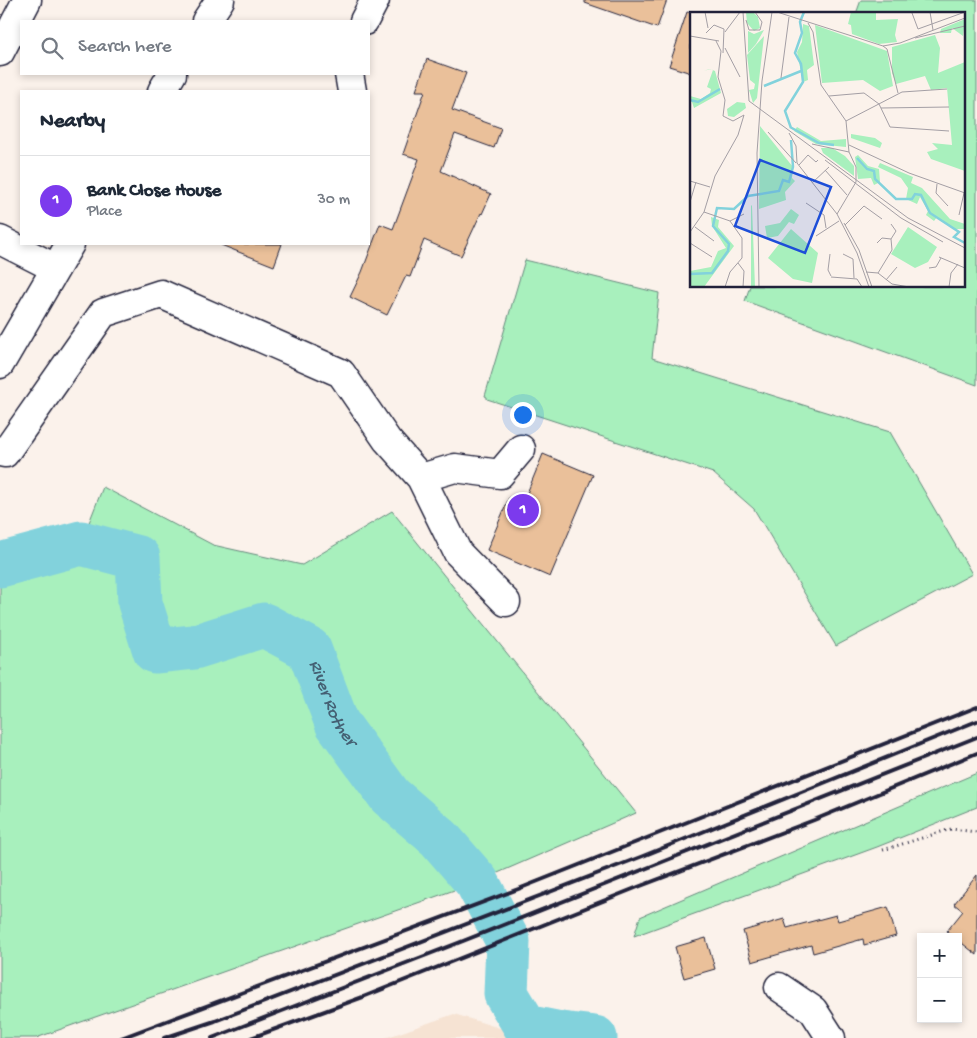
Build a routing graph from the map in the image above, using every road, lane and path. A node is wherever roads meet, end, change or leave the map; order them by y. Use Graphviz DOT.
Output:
graph roads {
  1 [pos="27,0"];
  2 [pos="220,0"];
  3 [pos="375,0"];
  4 [pos="207,20"];
  5 [pos="365,20"];
  6 [pos="0,52"];
  7 [pos="171,75"];
  8 [pos="349,75"];
  9 [pos="163,90"];
  10 [pos="352,90"];
  11 [pos="0,240"];
  12 [pos="69,245"];
  13 [pos="55,268"];
  14 [pos="0,364"];
  15 [pos="521,449"];
  16 [pos="0,452"];
  17 [pos="421,478"];
  18 [pos="506,602"];
  19 [pos="977,832"];
  20 [pos="883,850"];
  21 [pos="779,987"];
  22 [pos="831,1038"];
  1 -- 6 [label="main road"];
  2 -- 4 [label="main road"];
  3 -- 5 [label="main road"];
  7 -- 9 [label="main road"];
  8 -- 10 [label="main road"];
  11 -- 13 [label="main road"];
  12 -- 13 [label="main road"];
  13 -- 14 [label="main road"];
  15 -- 17 [label="main road"];
  16 -- 17 [label="main road"];
  17 -- 18 [label="main road"];
  19 -- 20 [label="path"];
  21 -- 22 [label="main road"];
}
